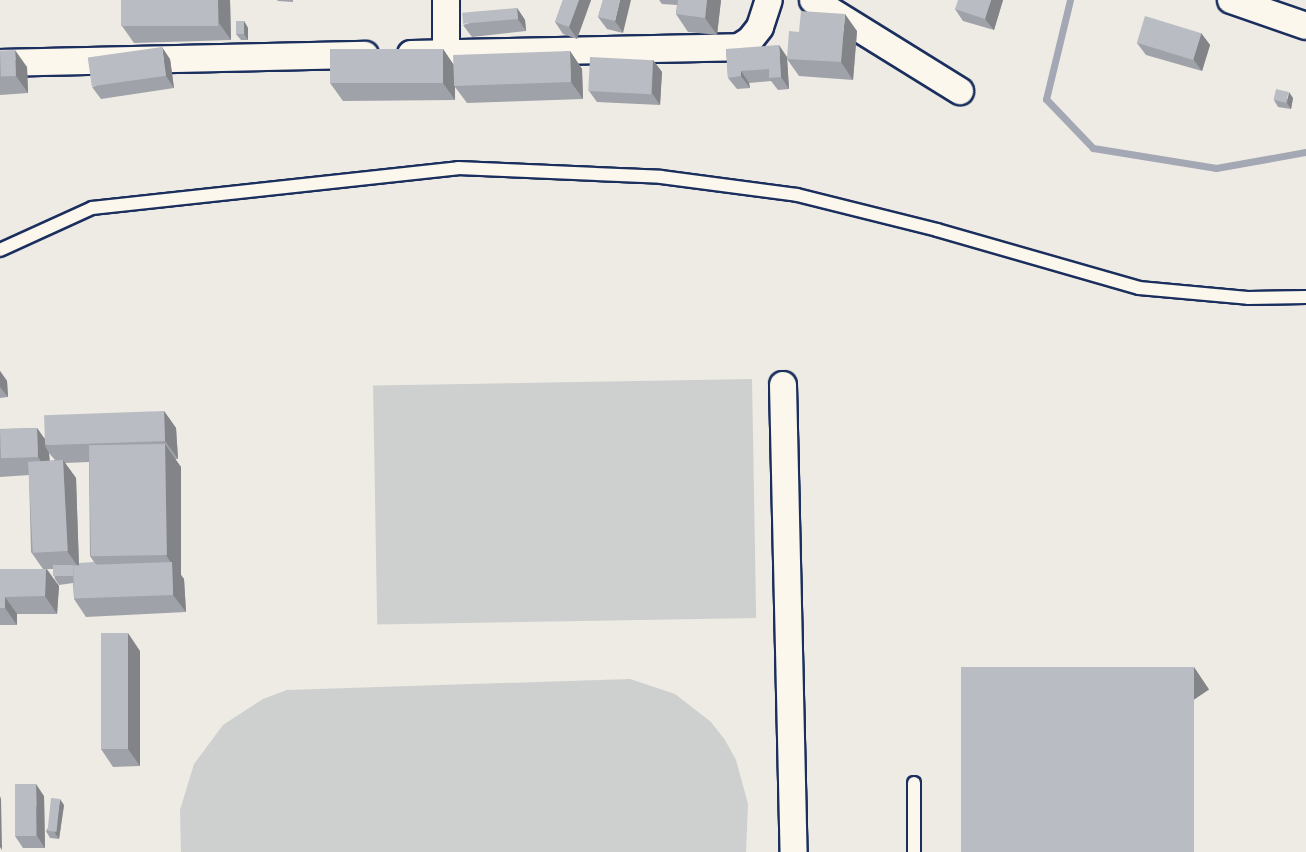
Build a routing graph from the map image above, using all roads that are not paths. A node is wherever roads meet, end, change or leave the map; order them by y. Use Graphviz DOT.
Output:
graph roads {
  1 [pos="446,0"];
  2 [pos="769,0"];
  3 [pos="813,0"];
  4 [pos="1231,0"];
  5 [pos="1306,26"];
  6 [pos="446,53"];
  7 [pos="0,63"];
  8 [pos="960,91"];
  9 [pos="0,250"];
  10 [pos="1306,297"];
  11 [pos="783,385"];
  12 [pos="914,783"];
  13 [pos="794,852"];
  14 [pos="914,852"];
  1 -- 6 [label="street"];
  2 -- 6 [label="street"];
  3 -- 8 [label="street"];
  4 -- 5 [label="street"];
  6 -- 7 [label="street"];
  9 -- 10 [label="lane"];
  11 -- 13 [label="street"];
  12 -- 14 [label="lane"];
}
